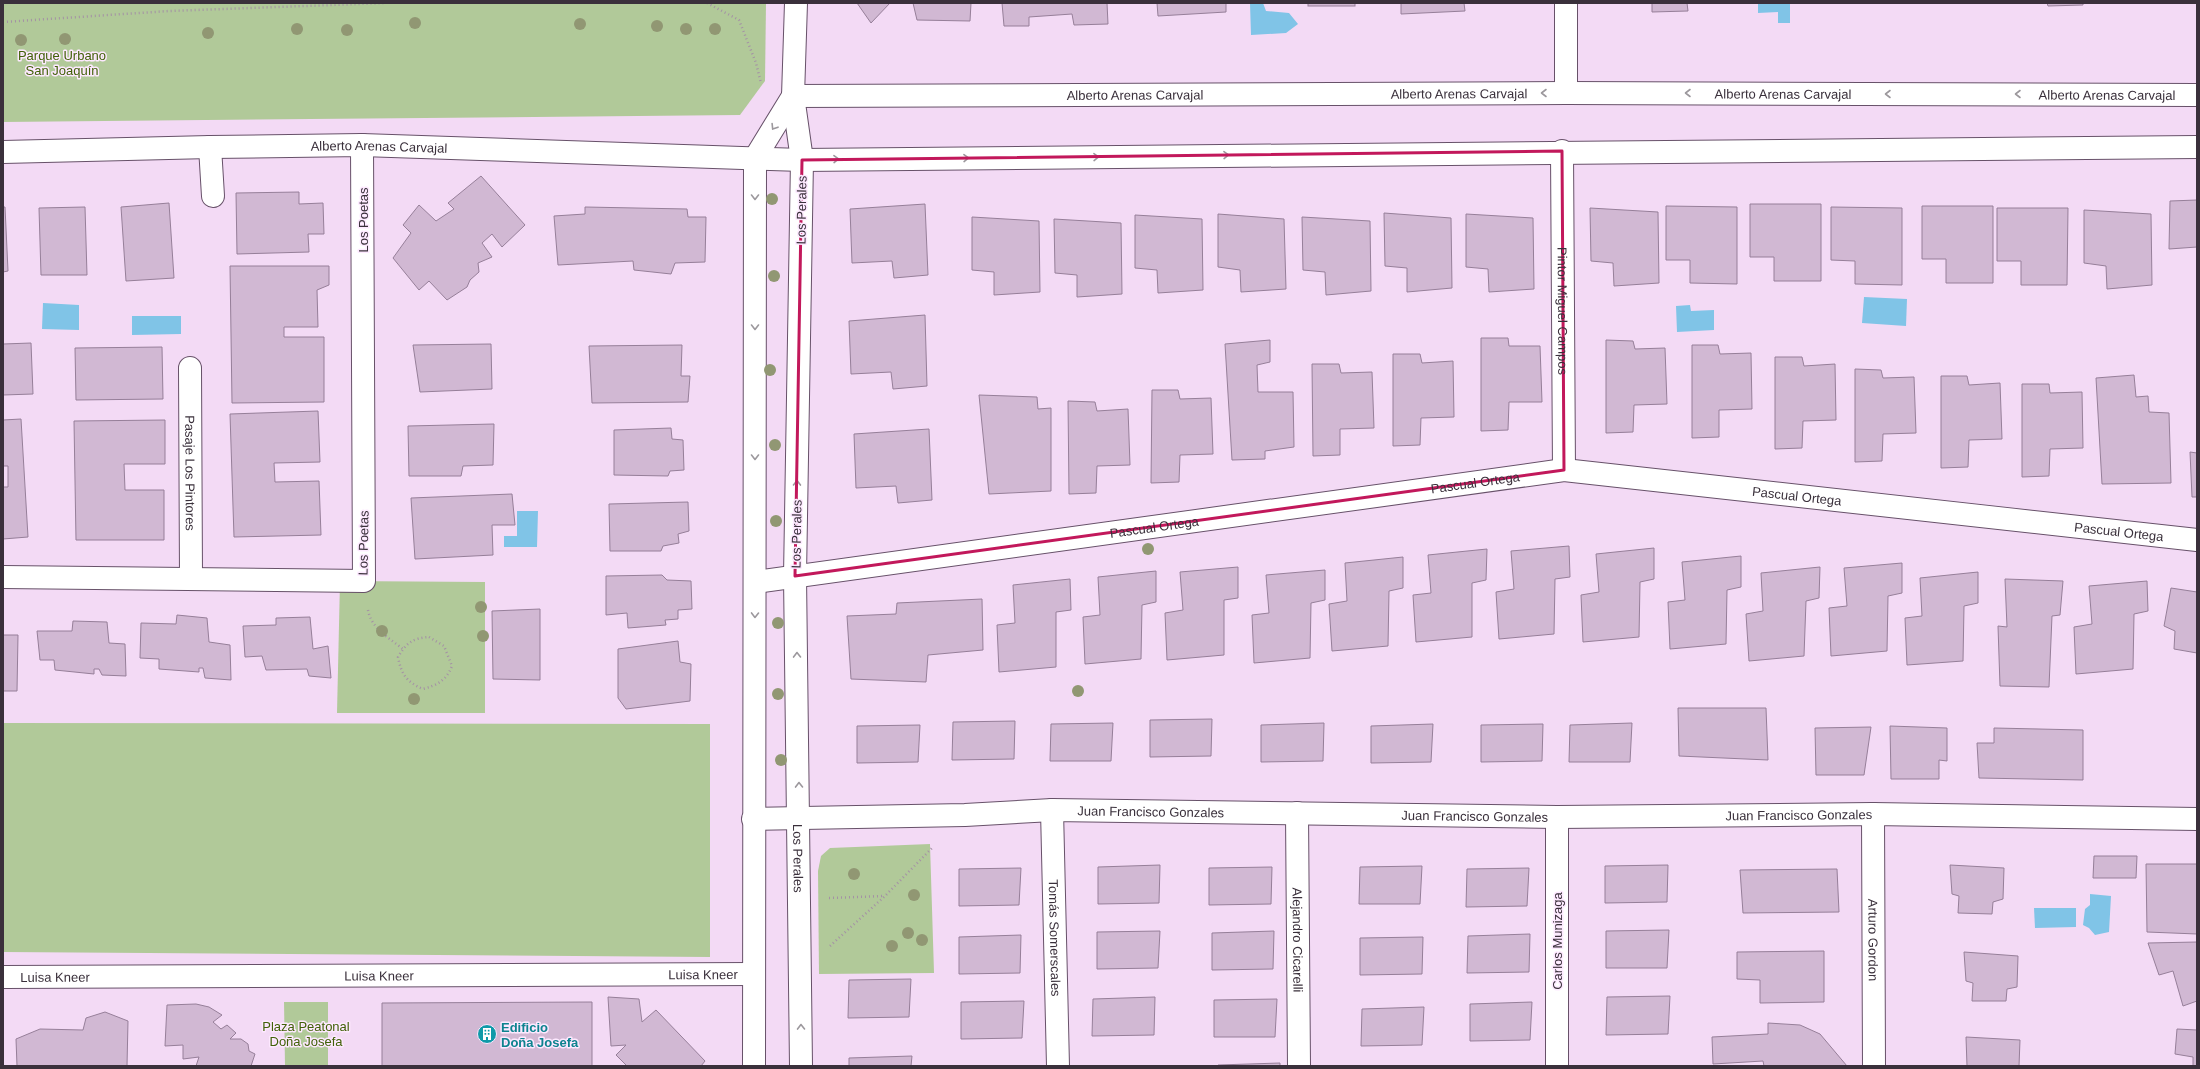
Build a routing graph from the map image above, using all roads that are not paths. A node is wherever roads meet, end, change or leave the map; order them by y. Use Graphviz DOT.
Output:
graph roads {
  1 [pos="796,3"];
  2 [pos="1566,3"];
  3 [pos="1566,93"];
  4 [pos="2197,95"];
  5 [pos="793,96"];
  6 [pos="362,145"];
  7 [pos="210,147"];
  8 [pos="2197,147"];
  9 [pos="3,152"];
  10 [pos="1562,152"];
  11 [pos="755,158"];
  12 [pos="802,160"];
  13 [pos="213,196"];
  14 [pos="190,368"];
  15 [pos="1564,470"];
  16 [pos="2197,540"];
  17 [pos="795,576"];
  18 [pos="3,577"];
  19 [pos="191,577"];
  20 [pos="756,582"];
  21 [pos="1052,810"];
  22 [pos="1297,813"];
  23 [pos="1873,814"];
  24 [pos="1556,816"];
  25 [pos="799,818"];
  26 [pos="753,819"];
  27 [pos="2197,819"];
  28 [pos="754,974"];
  29 [pos="3,977"];
  30 [pos="754,1066"];
  31 [pos="801,1066"];
  32 [pos="1058,1066"];
  33 [pos="1300,1066"];
  34 [pos="1557,1066"];
  35 [pos="1874,1066"];
  1 -- 5 [label="street, Los Perales"];
  2 -- 3 [label="street"];
  4 -- 3 [label="street, Alberto Arenas Carvajal, one-way"];
  3 -- 5 [label="street, Alberto Arenas Carvajal, one-way"];
  5 -- 11 [label="street, one-way"];
  5 -- 12 [label="street, Los Perales"];
  6 -- 7 [label="street, Alberto Arenas Carvajal"];
  6 -- 11 [label="street, Alberto Arenas Carvajal"];
  6 -- 19 [label="street, Los Poetas"];
  7 -- 9 [label="street, Alberto Arenas Carvajal"];
  7 -- 13 [label="street"];
  8 -- 10 [label="street, Alberto Arenas Carvajal"];
  12 -- 10 [label="street, Alberto Arenas Carvajal, one-way"];
  10 -- 15 [label="street, Pintor Miguel Campos"];
  11 -- 12 [label="street, Alberto Arenas Carvajal"];
  11 -- 20 [label="street, one-way"];
  17 -- 12 [label="street, Los Perales, one-way"];
  14 -- 19 [label="street, Pasaje Los Pintores"];
  15 -- 16 [label="street, Pascual Ortega"];
  15 -- 17 [label="street, Pascual Ortega"];
  17 -- 20 [label="street, Pascual Ortega"];
  25 -- 17 [label="street, Los Perales, one-way"];
  18 -- 19 [label="street, Los Poetas"];
  20 -- 26 [label="street, one-way"];
  21 -- 22 [label="street, Juan Francisco Gonzales"];
  21 -- 25 [label="street, Juan Francisco Gonzales"];
  21 -- 32 [label="street, Tomás Somerscales"];
  22 -- 24 [label="street, Juan Francisco Gonzales"];
  22 -- 33 [label="street, Alejandro Cicarelli"];
  23 -- 24 [label="street, Juan Francisco Gonzales"];
  23 -- 27 [label="street, Juan Francisco Gonzales"];
  23 -- 35 [label="street, Arturo Gordon"];
  24 -- 34 [label="street, Carlos Munizaga"];
  25 -- 26 [label="street, Juan Francisco Gonzales"];
  31 -- 25 [label="street, Los Perales, one-way"];
  26 -- 28 [label="street"];
  28 -- 29 [label="street, Luisa Kneer"];
  28 -- 30 [label="street"];
}
